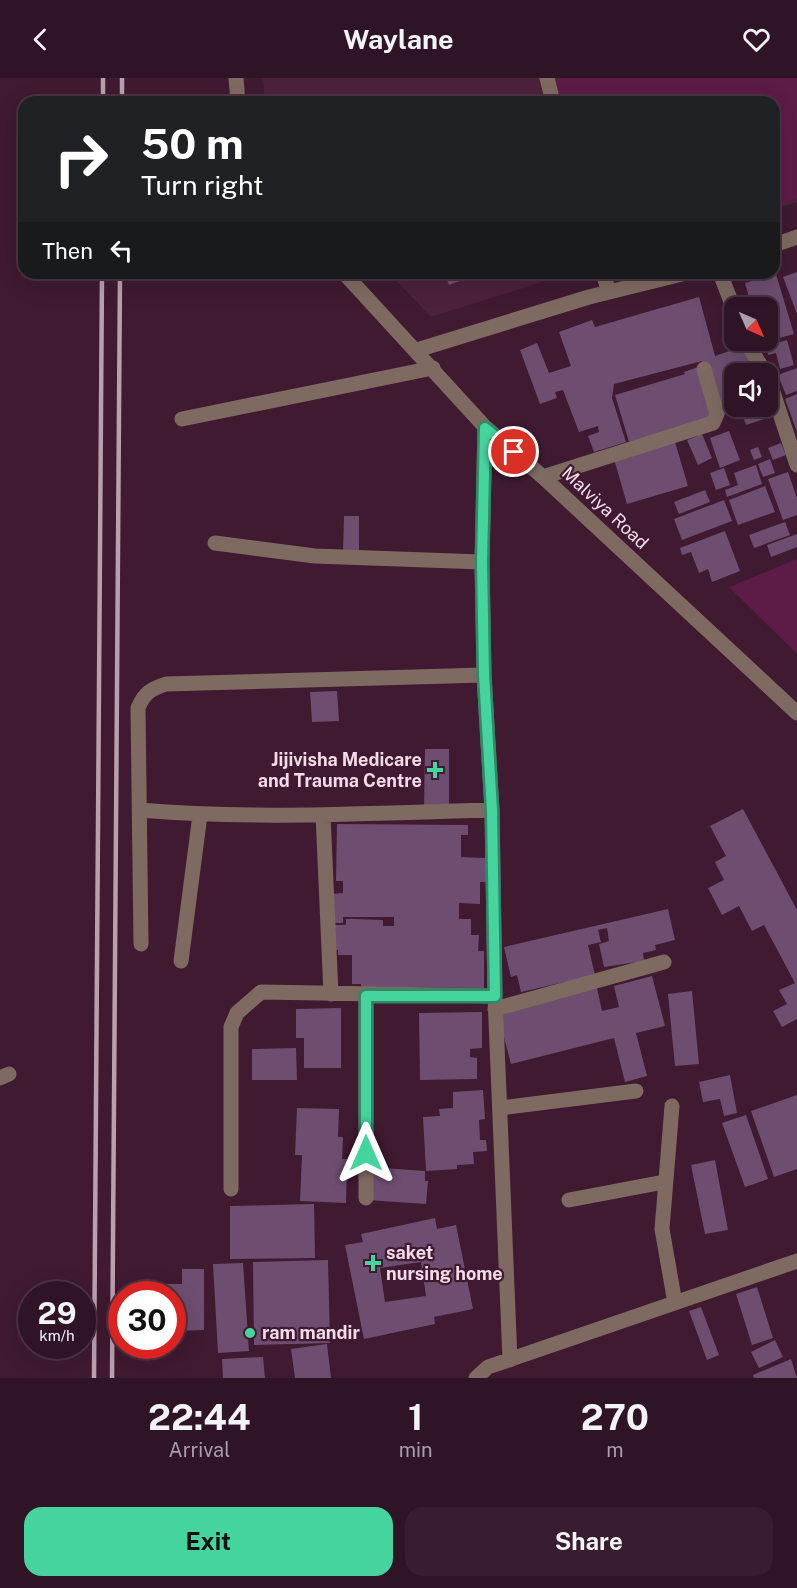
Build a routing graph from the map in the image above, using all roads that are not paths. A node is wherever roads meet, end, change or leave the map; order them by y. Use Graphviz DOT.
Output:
graph roads {
  1 [pos="236,78"];
  2 [pos="547,78"];
  3 [pos="238,96"];
  4 [pos="552,96"];
  5 [pos="797,237"];
  6 [pos="780,243"];
  7 [pos="350,279"];
  8 [pos="605,279"];
  9 [pos="662,279"];
  10 [pos="722,279"];
  11 [pos="609,292"];
  12 [pos="729,297"];
  13 [pos="417,350"];
  14 [pos="433,368"];
  15 [pos="704,369"];
  16 [pos="778,408"];
  17 [pos="182,419"];
  18 [pos="485,428"];
  19 [pos="797,465"];
  20 [pos="543,477"];
  21 [pos="215,543"];
  22 [pos="482,562"];
  23 [pos="484,675"];
  24 [pos="797,713"];
  25 [pos="140,810"];
  26 [pos="492,810"];
  27 [pos="200,815"];
  28 [pos="323,815"];
  29 [pos="141,944"];
  30 [pos="181,961"];
  31 [pos="664,962"];
  32 [pos="331,994"];
  33 [pos="366,996"];
  34 [pos="495,1003"];
  35 [pos="636,1091"];
  36 [pos="672,1106"];
  37 [pos="500,1108"];
  38 [pos="664,1182"];
  39 [pos="231,1189"];
  40 [pos="366,1198"];
  41 [pos="569,1200"];
  42 [pos="797,1261"];
  43 [pos="675,1303"];
  44 [pos="510,1360"];
  45 [pos="490,1373"];
  46 [pos="476,1378"];
  1 -- 3 [label="street"];
  2 -- 4 [label="street"];
  5 -- 6 [label="street"];
  7 -- 13 [label="street, Malviya Road"];
  8 -- 11 [label="street"];
  9 -- 11 [label="street"];
  10 -- 12 [label="street"];
  11 -- 13 [label="street"];
  13 -- 14 [label="street, Malviya Road"];
  14 -- 17 [label="street"];
  14 -- 18 [label="street, Malviya Road"];
  15 -- 20 [label="street"];
  16 -- 19 [label="street"];
  18 -- 20 [label="street, Malviya Road"];
  18 -- 22 [label="street"];
  20 -- 24 [label="street, Malviya Road"];
  21 -- 22 [label="street"];
  22 -- 23 [label="street"];
  23 -- 25 [label="street"];
  23 -- 26 [label="street"];
  25 -- 27 [label="street"];
  25 -- 29 [label="street"];
  26 -- 28 [label="street"];
  26 -- 34 [label="street"];
  27 -- 28 [label="street"];
  27 -- 30 [label="street"];
  28 -- 32 [label="street"];
  31 -- 34 [label="street"];
  32 -- 33 [label="street"];
  32 -- 39 [label="street"];
  33 -- 34 [label="street"];
  33 -- 40 [label="street"];
  34 -- 37 [label="street"];
  35 -- 37 [label="street"];
  36 -- 38 [label="street"];
  37 -- 44 [label="street"];
  38 -- 41 [label="street"];
  38 -- 43 [label="street"];
  42 -- 43 [label="street"];
  43 -- 44 [label="street"];
  44 -- 45 [label="street"];
  45 -- 46 [label="street"];
}
